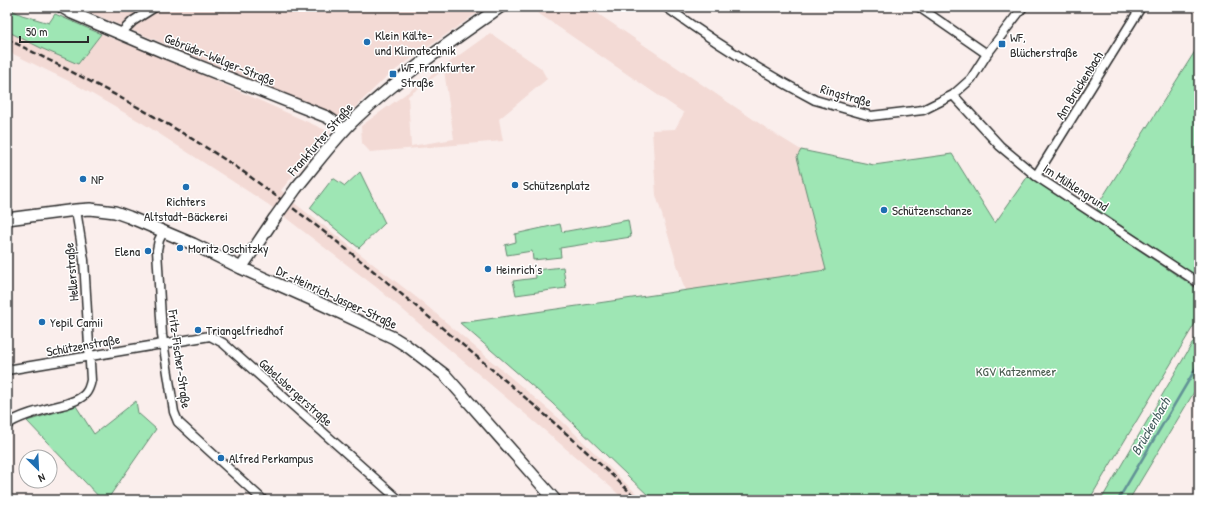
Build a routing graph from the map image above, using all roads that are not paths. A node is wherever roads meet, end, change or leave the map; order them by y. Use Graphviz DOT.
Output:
graph roads {
  1 [pos="62,7"];
  2 [pos="155,7"];
  3 [pos="500,7"];
  4 [pos="666,7"];
  5 [pos="919,7"];
  6 [pos="1023,7"];
  7 [pos="1141,7"];
  8 [pos="121,33"];
  9 [pos="987,54"];
  10 [pos="953,95"];
  11 [pos="343,131"];
  12 [pos="1036,176"];
  13 [pos="76,210"];
  14 [pos="7,219"];
  15 [pos="163,232"];
  16 [pos="241,268"];
  17 [pos="1199,283"];
  18 [pos="163,344"];
  19 [pos="89,356"];
  20 [pos="7,370"];
  21 [pos="9,423"];
  22 [pos="263,500"];
  23 [pos="399,500"];
  24 [pos="555,500"];
  1 -- 8 [label="street, Gebrüder-Welger-Straße"];
  2 -- 8 [label="street"];
  3 -- 11 [label="street, Frankfurter Straße"];
  4 -- 10 [label="street, Ringstraße"];
  5 -- 9 [label="street"];
  6 -- 9 [label="street, Ringstraße"];
  7 -- 12 [label="street, Am Brückenbach"];
  8 -- 11 [label="street, Gebrüder-Welger-Straße"];
  9 -- 10 [label="street, Ringstraße"];
  10 -- 12 [label="street, Im Mühlengrund"];
  11 -- 16 [label="street, Frankfurter Straße, bridge"];
  12 -- 17 [label="street, Im Mühlengrund"];
  13 -- 14 [label="street, Dr.-Heinrich-Jasper-Straße"];
  13 -- 15 [label="street, Dr.-Heinrich-Jasper-Straße"];
  13 -- 19 [label="street, Hellerstraße"];
  15 -- 16 [label="street, Dr.-Heinrich-Jasper-Straße"];
  15 -- 18 [label="street, Fritz-Fischer-Straße"];
  16 -- 24 [label="street, Dr.-Heinrich-Jasper-Straße"];
  18 -- 19 [label="street, Schützenstraße"];
  18 -- 22 [label="street, Fritz-Fischer-Straße"];
  18 -- 23 [label="street, Gabelsbergerstraße"];
  19 -- 20 [label="street, Schützenstraße"];
  19 -- 21 [label="street, Hellerstraße"];
}
